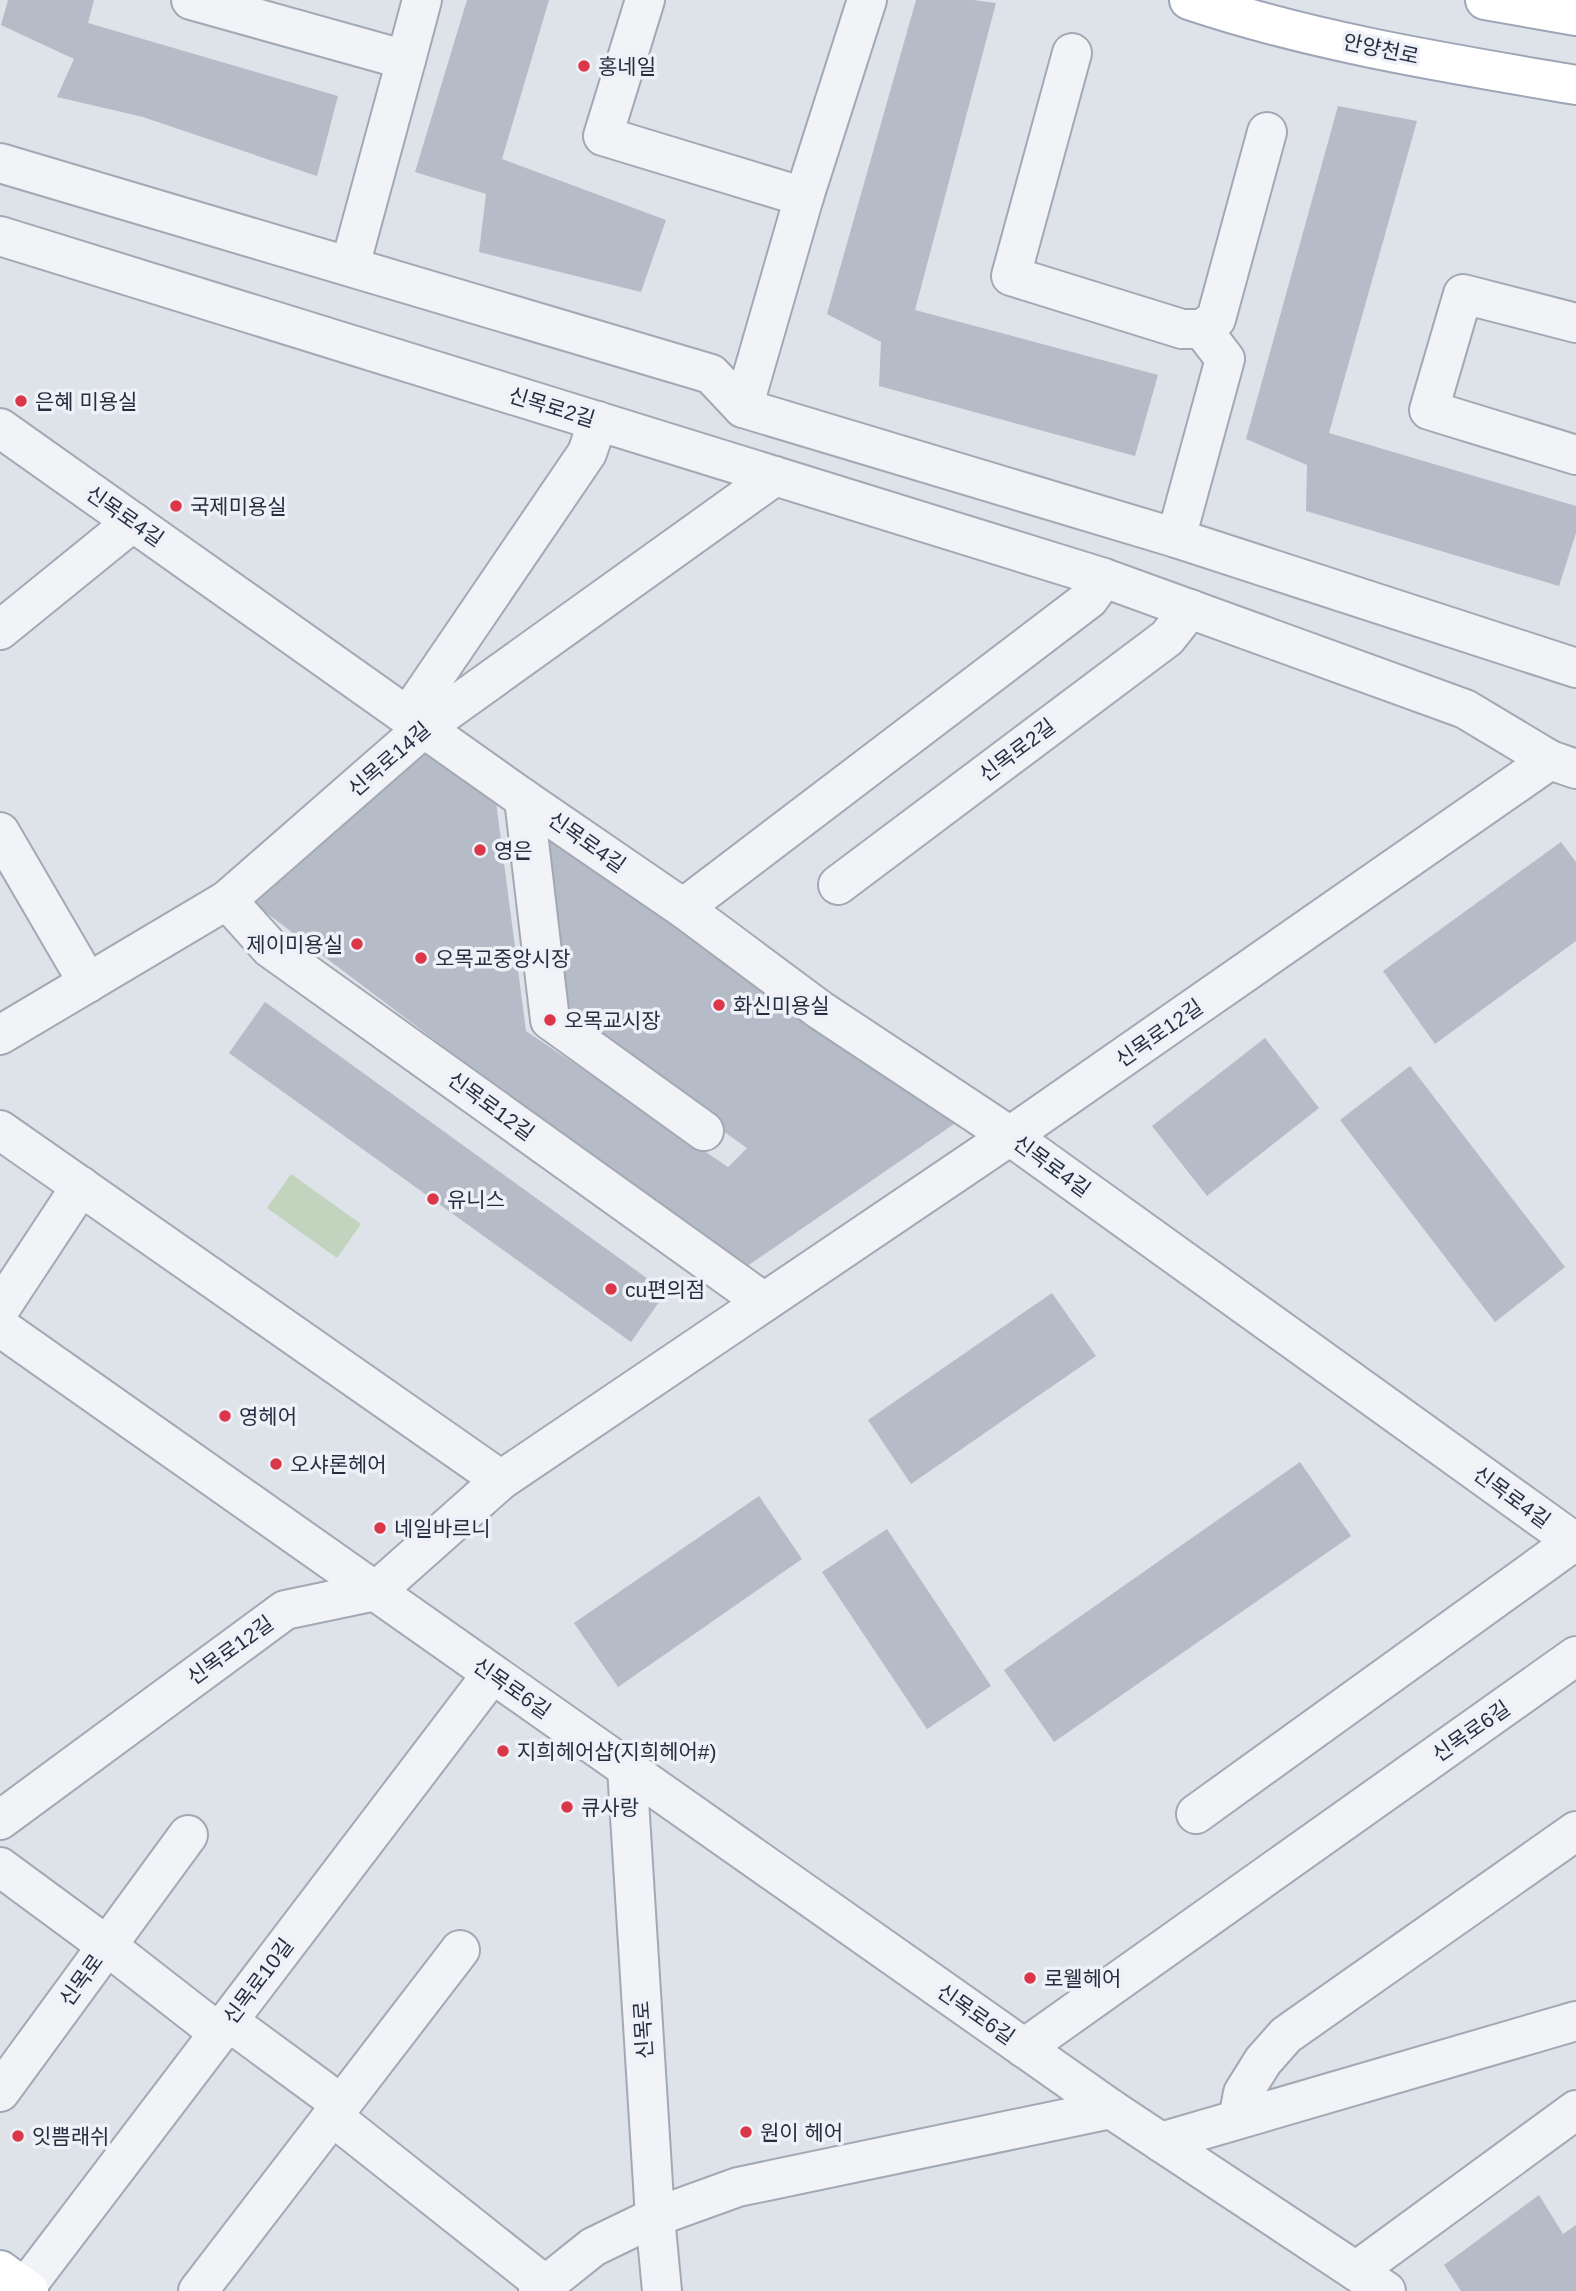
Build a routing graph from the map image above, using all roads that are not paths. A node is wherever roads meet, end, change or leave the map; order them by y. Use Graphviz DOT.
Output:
graph roads {
  1 [pos="191,0"];
  2 [pos="422,0"];
  3 [pos="645,0"];
  4 [pos="867,0"];
  5 [pos="1189,0"];
  6 [pos="1485,0"];
  7 [pos="1576,16"];
  8 [pos="1072,52"];
  9 [pos="406,60"];
  10 [pos="1576,85"];
  11 [pos="1267,132"];
  12 [pos="0,163"];
  13 [pos="804,197"];
  14 [pos="0,236"];
  15 [pos="350,266"];
  16 [pos="1576,323"];
  17 [pos="1202,329"];
  18 [pos="743,408"];
  19 [pos="598,421"];
  20 [pos="0,428"];
  21 [pos="1576,455"];
  22 [pos="775,476"];
  23 [pos="133,522"];
  24 [pos="1176,538"];
  25 [pos="1104,578"];
  26 [pos="1190,609"];
  27 [pos="0,630"];
  28 [pos="1576,668"];
  29 [pos="416,722"];
  30 [pos="1563,764"];
  31 [pos="524,799"];
  32 [pos="0,832"];
  33 [pos="838,885"];
  34 [pos="227,900"];
  35 [pos="683,908"];
  36 [pos="88,982"];
  37 [pos="0,1035"];
  38 [pos="0,1130"];
  39 [pos="704,1131"];
  40 [pos="1010,1136"];
  41 [pos="81,1186"];
  42 [pos="764,1302"];
  43 [pos="0,1309"];
  44 [pos="0,1327"];
  45 [pos="500,1480"];
  46 [pos="1575,1541"];
  47 [pos="376,1591"];
  48 [pos="1576,1656"];
  49 [pos="492,1674"];
  50 [pos="627,1768"];
  51 [pos="1196,1814"];
  52 [pos="0,1820"];
  53 [pos="1576,1832"];
  54 [pos="188,1835"];
  55 [pos="0,1867"];
  56 [pos="106,1945"];
  57 [pos="460,1950"];
  58 [pos="1576,2021"];
  59 [pos="223,2027"];
  60 [pos="1024,2048"];
  61 [pos="0,2092"];
  62 [pos="1111,2109"];
  63 [pos="337,2110"];
  64 [pos="1576,2110"];
  65 [pos="1238,2119"];
  66 [pos="1161,2142"];
  67 [pos="655,2217"];
  68 [pos="1371,2281"];
  69 [pos="18,2283"];
  70 [pos="541,2288"];
  71 [pos="198,2291"];
  72 [pos="662,2291"];
  1 -- 9 [label="street"];
  2 -- 9 [label="street"];
  3 -- 13 [label="street"];
  4 -- 13 [label="street"];
  5 -- 10 [label="main road, 안양천로"];
  6 -- 7 [label="main road"];
  8 -- 17 [label="street"];
  9 -- 15 [label="street"];
  11 -- 17 [label="street"];
  12 -- 15 [label="street"];
  13 -- 18 [label="street"];
  14 -- 19 [label="street, 신목로2길"];
  15 -- 18 [label="street"];
  16 -- 21 [label="street"];
  17 -- 24 [label="street"];
  18 -- 24 [label="street"];
  19 -- 22 [label="street, 신목로2길"];
  19 -- 29 [label="street"];
  20 -- 23 [label="street, 신목로4길"];
  22 -- 25 [label="street, 신목로2길"];
  22 -- 29 [label="street, 신목로14길"];
  23 -- 27 [label="street"];
  23 -- 29 [label="street, 신목로4길"];
  24 -- 28 [label="street"];
  25 -- 26 [label="street, 신목로2길"];
  25 -- 35 [label="street"];
  26 -- 30 [label="street, 신목로2길"];
  26 -- 33 [label="street, 신목로2길"];
  29 -- 31 [label="street, 신목로4길"];
  29 -- 34 [label="street, 신목로14길"];
  30 -- 40 [label="street, 신목로12길"];
  31 -- 35 [label="street, 신목로4길"];
  31 -- 39 [label="street, 신목로4길"];
  32 -- 36 [label="street"];
  34 -- 36 [label="street, 신목로14길"];
  34 -- 42 [label="street, 신목로12길"];
  35 -- 40 [label="street, 신목로4길"];
  36 -- 37 [label="street, 신목로14길"];
  38 -- 41 [label="street"];
  40 -- 42 [label="street, 신목로12길"];
  40 -- 46 [label="street, 신목로4길"];
  41 -- 43 [label="street"];
  41 -- 45 [label="street"];
  42 -- 45 [label="street, 신목로12길"];
  44 -- 47 [label="street, 신목로6길"];
  45 -- 47 [label="street, 신목로12길"];
  46 -- 51 [label="street, 신목로4길"];
  47 -- 49 [label="street, 신목로6길"];
  47 -- 52 [label="street, 신목로12길"];
  48 -- 60 [label="street, 신목로6길"];
  49 -- 50 [label="street, 신목로6길"];
  49 -- 59 [label="street, 신목로10길"];
  50 -- 60 [label="street, 신목로6길"];
  50 -- 67 [label="street, 신목로"];
  53 -- 65 [label="street"];
  54 -- 56 [label="street, 신목로"];
  55 -- 56 [label="street"];
  56 -- 59 [label="street"];
  56 -- 61 [label="street, 신목로"];
  57 -- 63 [label="street"];
  58 -- 65 [label="street"];
  59 -- 63 [label="street"];
  59 -- 69 [label="street, 신목로10길"];
  60 -- 62 [label="street, 신목로6길"];
  62 -- 66 [label="street, 신목로6길"];
  62 -- 67 [label="street"];
  63 -- 70 [label="street"];
  63 -- 71 [label="street"];
  64 -- 68 [label="street"];
  65 -- 66 [label="street"];
  66 -- 68 [label="street, 신목로6길"];
  67 -- 70 [label="street"];
  67 -- 72 [label="street, 신목로"];
}
